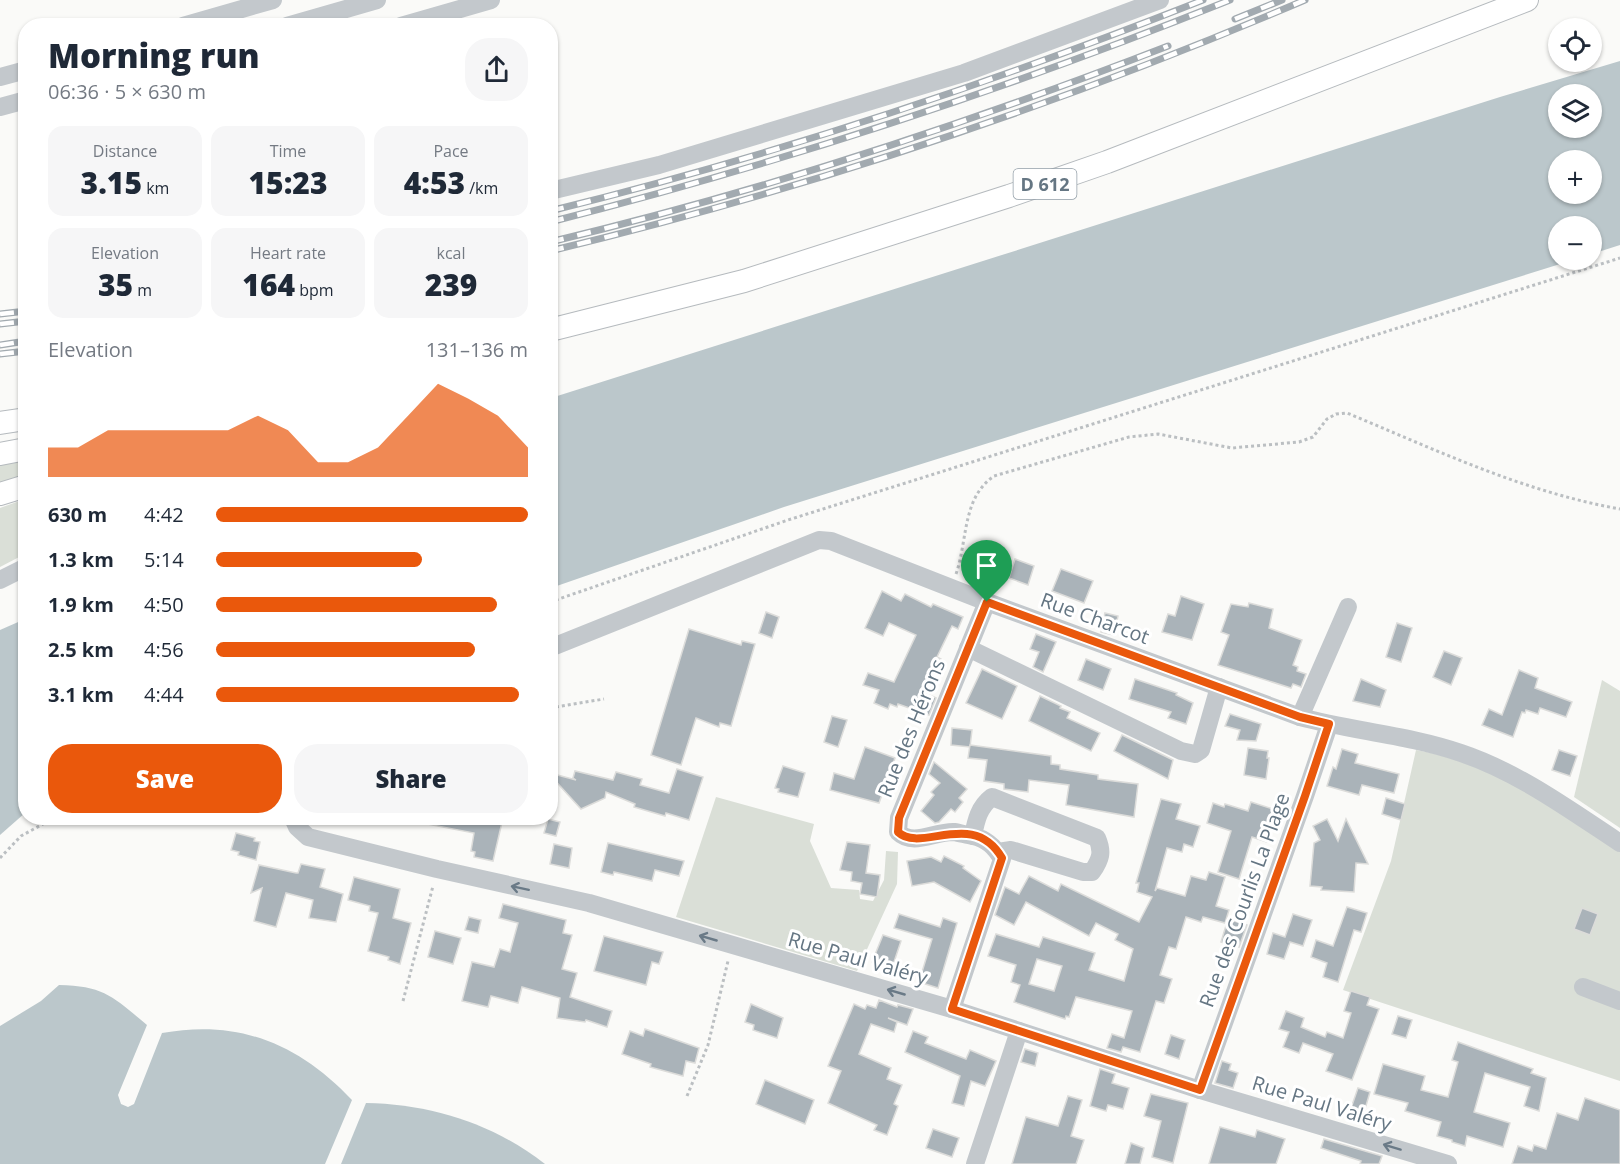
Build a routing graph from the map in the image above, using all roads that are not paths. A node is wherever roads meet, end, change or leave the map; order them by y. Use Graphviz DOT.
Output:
graph roads {
  1 [pos="273,0"];
  2 [pos="377,0"];
  3 [pos="491,0"];
  4 [pos="1160,0"];
  5 [pos="1527,0"];
  6 [pos="211,18"];
  7 [pos="315,18"];
  8 [pos="429,18"];
  9 [pos="18,72"];
  10 [pos="0,77"];
  11 [pos="18,102"];
  12 [pos="0,107"];
  13 [pos="558,189"];
  14 [pos="558,328"];
  15 [pos="18,420"];
  16 [pos="0,423"];
  17 [pos="18,451"];
  18 [pos="0,454"];
  19 [pos="18,488"];
  20 [pos="0,494"];
  21 [pos="18,571"];
  22 [pos="0,580"];
  23 [pos="987,602"];
  24 [pos="1348,607"];
  25 [pos="558,645"];
  26 [pos="968,648"];
  27 [pos="1218,687"];
  28 [pos="1300,717"];
  29 [pos="1329,724"];
  30 [pos="296,825"];
  31 [pos="973,836"];
  32 [pos="1620,843"];
  33 [pos="998,852"];
  34 [pos="1583,987"];
  35 [pos="1620,1001"];
  36 [pos="952,1009"];
  37 [pos="1019,1031"];
  38 [pos="1200,1090"];
  39 [pos="975,1164"];
  40 [pos="1448,1164"];
  1 -- 6 [label="street"];
  2 -- 7 [label="street"];
  3 -- 8 [label="street"];
  4 -- 13 [label="street"];
  5 -- 14 [label="main road, D 612"];
  9 -- 10 [label="street"];
  11 -- 12 [label="street"];
  15 -- 16 [label="main road"];
  17 -- 18 [label="main road"];
  19 -- 20 [label="main road"];
  21 -- 22 [label="street"];
  23 -- 25 [label="street, Rue Charcot"];
  23 -- 26 [label="street, Rue des Hérons"];
  23 -- 27 [label="street, Rue Charcot"];
  24 -- 28 [label="street"];
  26 -- 27 [label="street"];
  26 -- 31 [label="street, Rue des Hérons"];
  27 -- 28 [label="street, Rue Charcot"];
  28 -- 29 [label="street, Rue Charcot"];
  29 -- 32 [label="street, Rue Charcot"];
  29 -- 38 [label="street, Rue des Courlis La Plage"];
  36 -- 30 [label="street, Rue Paul Valéry, one-way"];
  31 -- 33 [label="street"];
  31 -- 33 [label="street"];
  33 -- 36 [label="street"];
  34 -- 35 [label="street"];
  36 -- 37 [label="street, Rue Paul Valéry"];
  37 -- 38 [label="street, Rue Paul Valéry"];
  37 -- 39 [label="street"];
  40 -- 38 [label="street, Rue Paul Valéry, one-way"];
}
